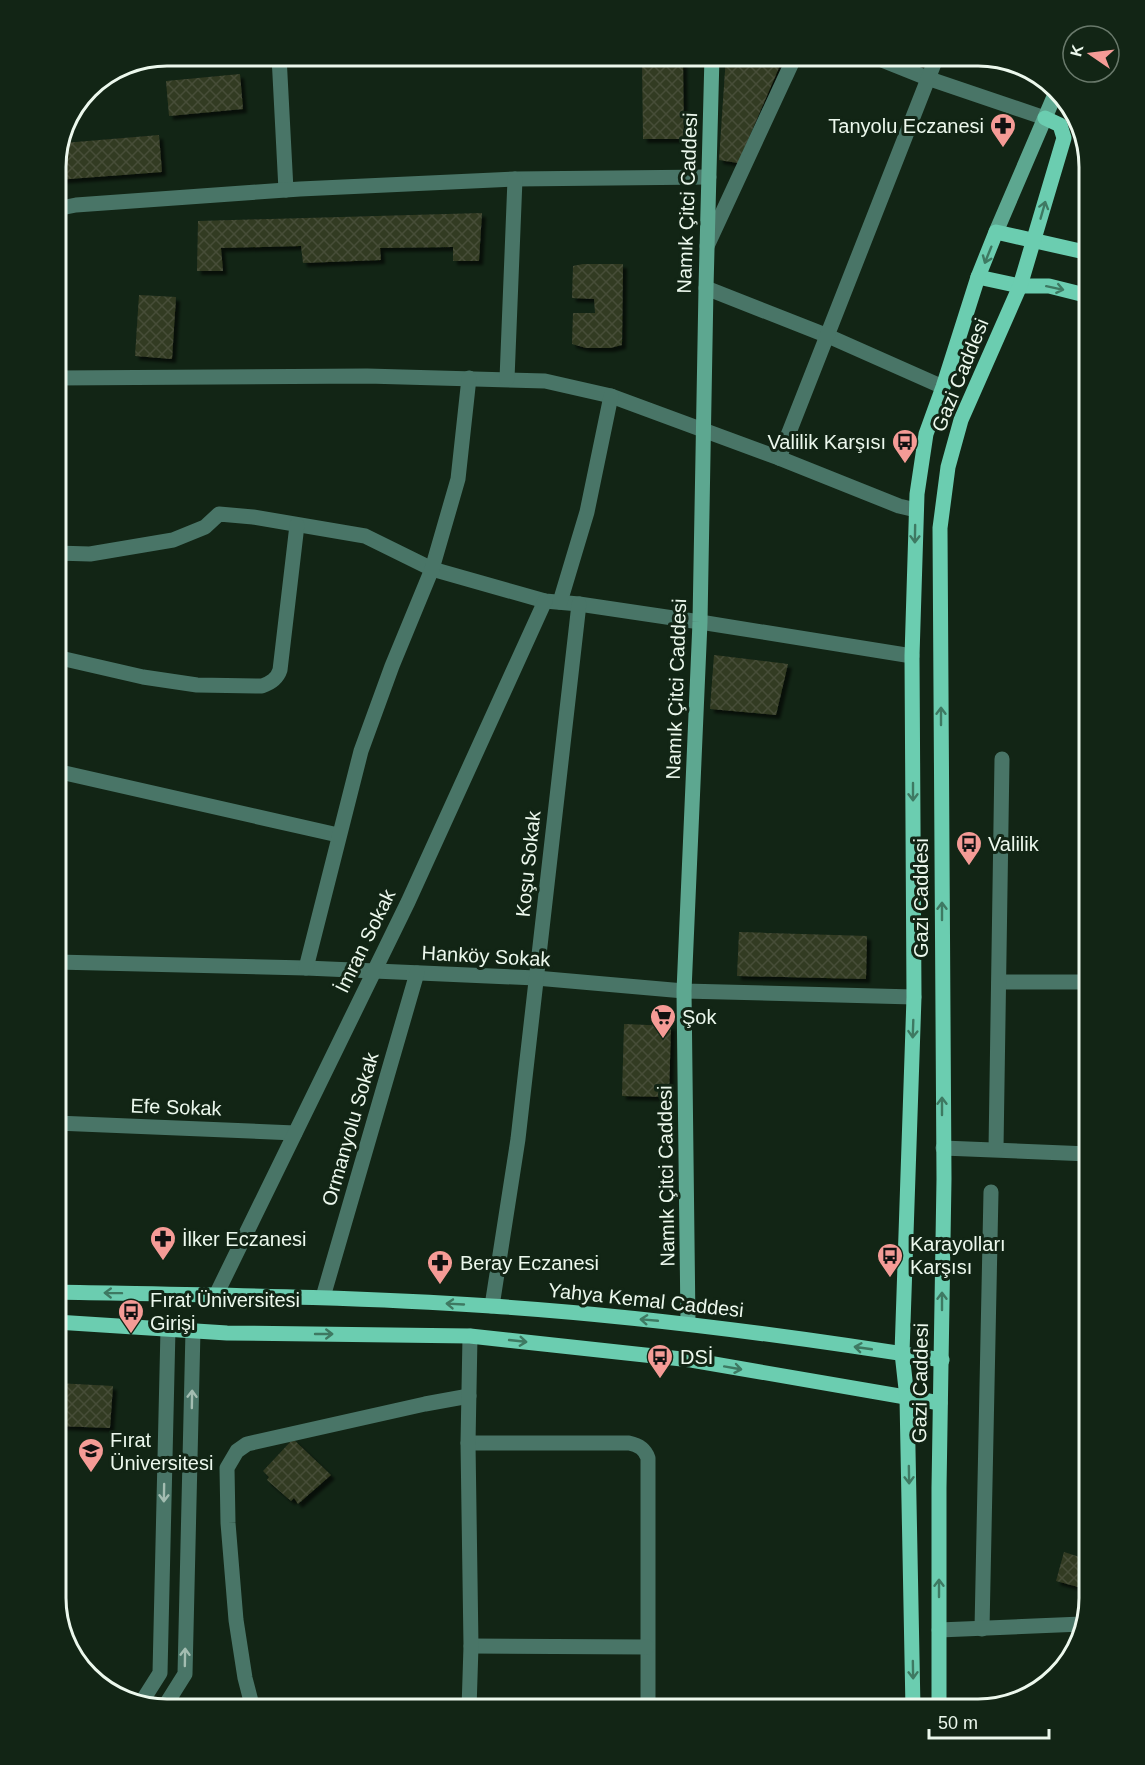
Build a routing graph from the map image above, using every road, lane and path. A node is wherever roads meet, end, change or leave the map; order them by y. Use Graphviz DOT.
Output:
graph roads {
  1 [pos="280,66"];
  2 [pos="712,66"];
  3 [pos="790,66"];
  4 [pos="897,66"];
  5 [pos="932,66"];
  6 [pos="927,78"];
  7 [pos="1053,100"];
  8 [pos="1045,118"];
  9 [pos="709,177"];
  10 [pos="515,180"];
  11 [pos="286,190"];
  12 [pos="66,208"];
  13 [pos="996,232"];
  14 [pos="1034,241"];
  15 [pos="707,246"];
  16 [pos="1079,251"];
  17 [pos="978,277"];
  18 [pos="1020,286"];
  19 [pos="706,288"];
  20 [pos="1079,294"];
  21 [pos="828,336"];
  22 [pos="66,378"];
  23 [pos="469,378"];
  24 [pos="507,379"];
  25 [pos="943,387"];
  26 [pos="611,396"];
  27 [pos="704,431"];
  28 [pos="779,458"];
  29 [pos="916,510"];
  30 [pos="297,525"];
  31 [pos="66,553"];
  32 [pos="432,569"];
  33 [pos="553,602"];
  34 [pos="579,604"];
  35 [pos="700,622"];
  36 [pos="912,656"];
  37 [pos="66,659"];
  38 [pos="1002,759"];
  39 [pos="66,773"];
  40 [pos="338,835"];
  41 [pos="66,962"];
  42 [pos="306,968"];
  43 [pos="374,972"];
  44 [pos="417,974"];
  45 [pos="536,978"];
  46 [pos="999,982"];
  47 [pos="1079,982"];
  48 [pos="684,991"];
  49 [pos="914,997"];
  50 [pos="66,1123"];
  51 [pos="295,1133"];
  52 [pos="943,1148"];
  53 [pos="996,1149"];
  54 [pos="1079,1153"];
  55 [pos="991,1192"];
  56 [pos="66,1292"];
  57 [pos="216,1295"];
  58 [pos="322,1296"];
  59 [pos="492,1306"];
  60 [pos="66,1323"];
  61 [pos="688,1323"];
  62 [pos="168,1329"];
  63 [pos="193,1330"];
  64 [pos="470,1336"];
  65 [pos="902,1353"];
  66 [pos="942,1360"];
  67 [pos="469,1395"];
  68 [pos="907,1398"];
  69 [pos="940,1403"];
  70 [pos="468,1443"];
  71 [pos="1076,1624"];
  72 [pos="982,1629"];
  73 [pos="939,1630"];
  74 [pos="471,1646"];
  75 [pos="647,1647"];
  76 [pos="145,1696"];
  77 [pos="169,1699"];
  78 [pos="251,1699"];
  79 [pos="469,1699"];
  80 [pos="648,1699"];
  81 [pos="913,1699"];
  82 [pos="939,1699"];
  1 -- 11 [label="street"];
  2 -- 9 [label="street, Namık Çitci Caddesi"];
  3 -- 15 [label="street"];
  4 -- 6 [label="street"];
  5 -- 6 [label="street"];
  6 -- 8 [label="street"];
  6 -- 21 [label="street"];
  7 -- 8 [label="street, Gazi Caddesi"];
  8 -- 13 [label="street, Gazi Caddesi"];
  14 -- 8 [label="main road, Gazi Caddesi, one-way"];
  9 -- 10 [label="street"];
  9 -- 15 [label="street, Namık Çitci Caddesi"];
  10 -- 11 [label="street"];
  10 -- 24 [label="street"];
  11 -- 12 [label="street"];
  13 -- 14 [label="main road"];
  13 -- 17 [label="main road, Gazi Caddesi, one-way"];
  14 -- 16 [label="main road"];
  14 -- 18 [label="main road, Gazi Caddesi"];
  15 -- 19 [label="street, Namık Çitci Caddesi"];
  17 -- 18 [label="main road"];
  17 -- 25 [label="main road, Gazi Caddesi"];
  18 -- 20 [label="main road, one-way"];
  52 -- 18 [label="main road, Gazi Caddesi, one-way"];
  19 -- 21 [label="street"];
  19 -- 27 [label="street, Namık Çitci Caddesi"];
  21 -- 25 [label="street"];
  21 -- 28 [label="street"];
  22 -- 23 [label="street"];
  23 -- 24 [label="street"];
  23 -- 32 [label="street"];
  24 -- 26 [label="street"];
  25 -- 29 [label="main road, Gazi Caddesi"];
  26 -- 27 [label="street"];
  26 -- 33 [label="street, İmran Sokak"];
  27 -- 28 [label="street"];
  27 -- 35 [label="street, Namık Çitci Caddesi"];
  28 -- 29 [label="street"];
  29 -- 36 [label="main road, Gazi Caddesi, one-way"];
  30 -- 31 [label="street"];
  30 -- 32 [label="street"];
  30 -- 37 [label="street"];
  32 -- 33 [label="street"];
  32 -- 40 [label="street"];
  33 -- 34 [label="street"];
  33 -- 43 [label="street, İmran Sokak"];
  34 -- 35 [label="street"];
  34 -- 45 [label="street, Koşu Sokak"];
  35 -- 36 [label="street"];
  35 -- 48 [label="street, Namık Çitci Caddesi"];
  36 -- 49 [label="main road, Gazi Caddesi, one-way"];
  38 -- 46 [label="street"];
  39 -- 40 [label="street"];
  40 -- 42 [label="street"];
  41 -- 42 [label="street, Hanköy Sokak"];
  42 -- 43 [label="street, Hanköy Sokak"];
  43 -- 44 [label="street, Hanköy Sokak"];
  43 -- 51 [label="street, İmran Sokak"];
  44 -- 45 [label="street, Hanköy Sokak"];
  44 -- 58 [label="street, Ormanyolu Sokak"];
  45 -- 48 [label="street, Hanköy Sokak"];
  45 -- 59 [label="street, Koşu Sokak"];
  46 -- 47 [label="street"];
  46 -- 53 [label="street"];
  48 -- 49 [label="street, Hanköy Sokak"];
  48 -- 61 [label="street, Namık Çitci Caddesi"];
  49 -- 65 [label="main road, Gazi Caddesi, one-way"];
  50 -- 51 [label="street, Efe Sokak"];
  51 -- 57 [label="street, İmran Sokak"];
  52 -- 53 [label="street"];
  66 -- 52 [label="main road, Gazi Caddesi, one-way"];
  53 -- 54 [label="street"];
  55 -- 72 [label="street"];
  57 -- 56 [label="main road, Yahya Kemal Caddesi, one-way"];
  57 -- 58 [label="main road, Yahya Kemal Caddesi"];
  59 -- 58 [label="main road, Yahya Kemal Caddesi, one-way"];
  61 -- 59 [label="main road, Yahya Kemal Caddesi, one-way"];
  60 -- 62 [label="main road"];
  65 -- 61 [label="main road, Yahya Kemal Caddesi, one-way"];
  62 -- 63 [label="main road"];
  62 -- 76 [label="street, one-way"];
  63 -- 64 [label="main road, one-way"];
  77 -- 63 [label="street, one-way"];
  64 -- 67 [label="street"];
  64 -- 68 [label="main road, one-way"];
  65 -- 66 [label="main road, Yahya Kemal Caddesi"];
  65 -- 68 [label="main road, Gazi Caddesi"];
  66 -- 69 [label="main road, Gazi Caddesi"];
  67 -- 70 [label="street"];
  67 -- 78 [label="street"];
  68 -- 69 [label="main road"];
  68 -- 81 [label="main road, Gazi Caddesi, one-way"];
  73 -- 69 [label="main road, Gazi Caddesi, one-way"];
  70 -- 74 [label="street"];
  70 -- 75 [label="street"];
  71 -- 72 [label="street"];
  72 -- 73 [label="street"];
  73 -- 82 [label="main road, Gazi Caddesi"];
  74 -- 75 [label="street"];
  74 -- 79 [label="street"];
  75 -- 80 [label="street"];
}
